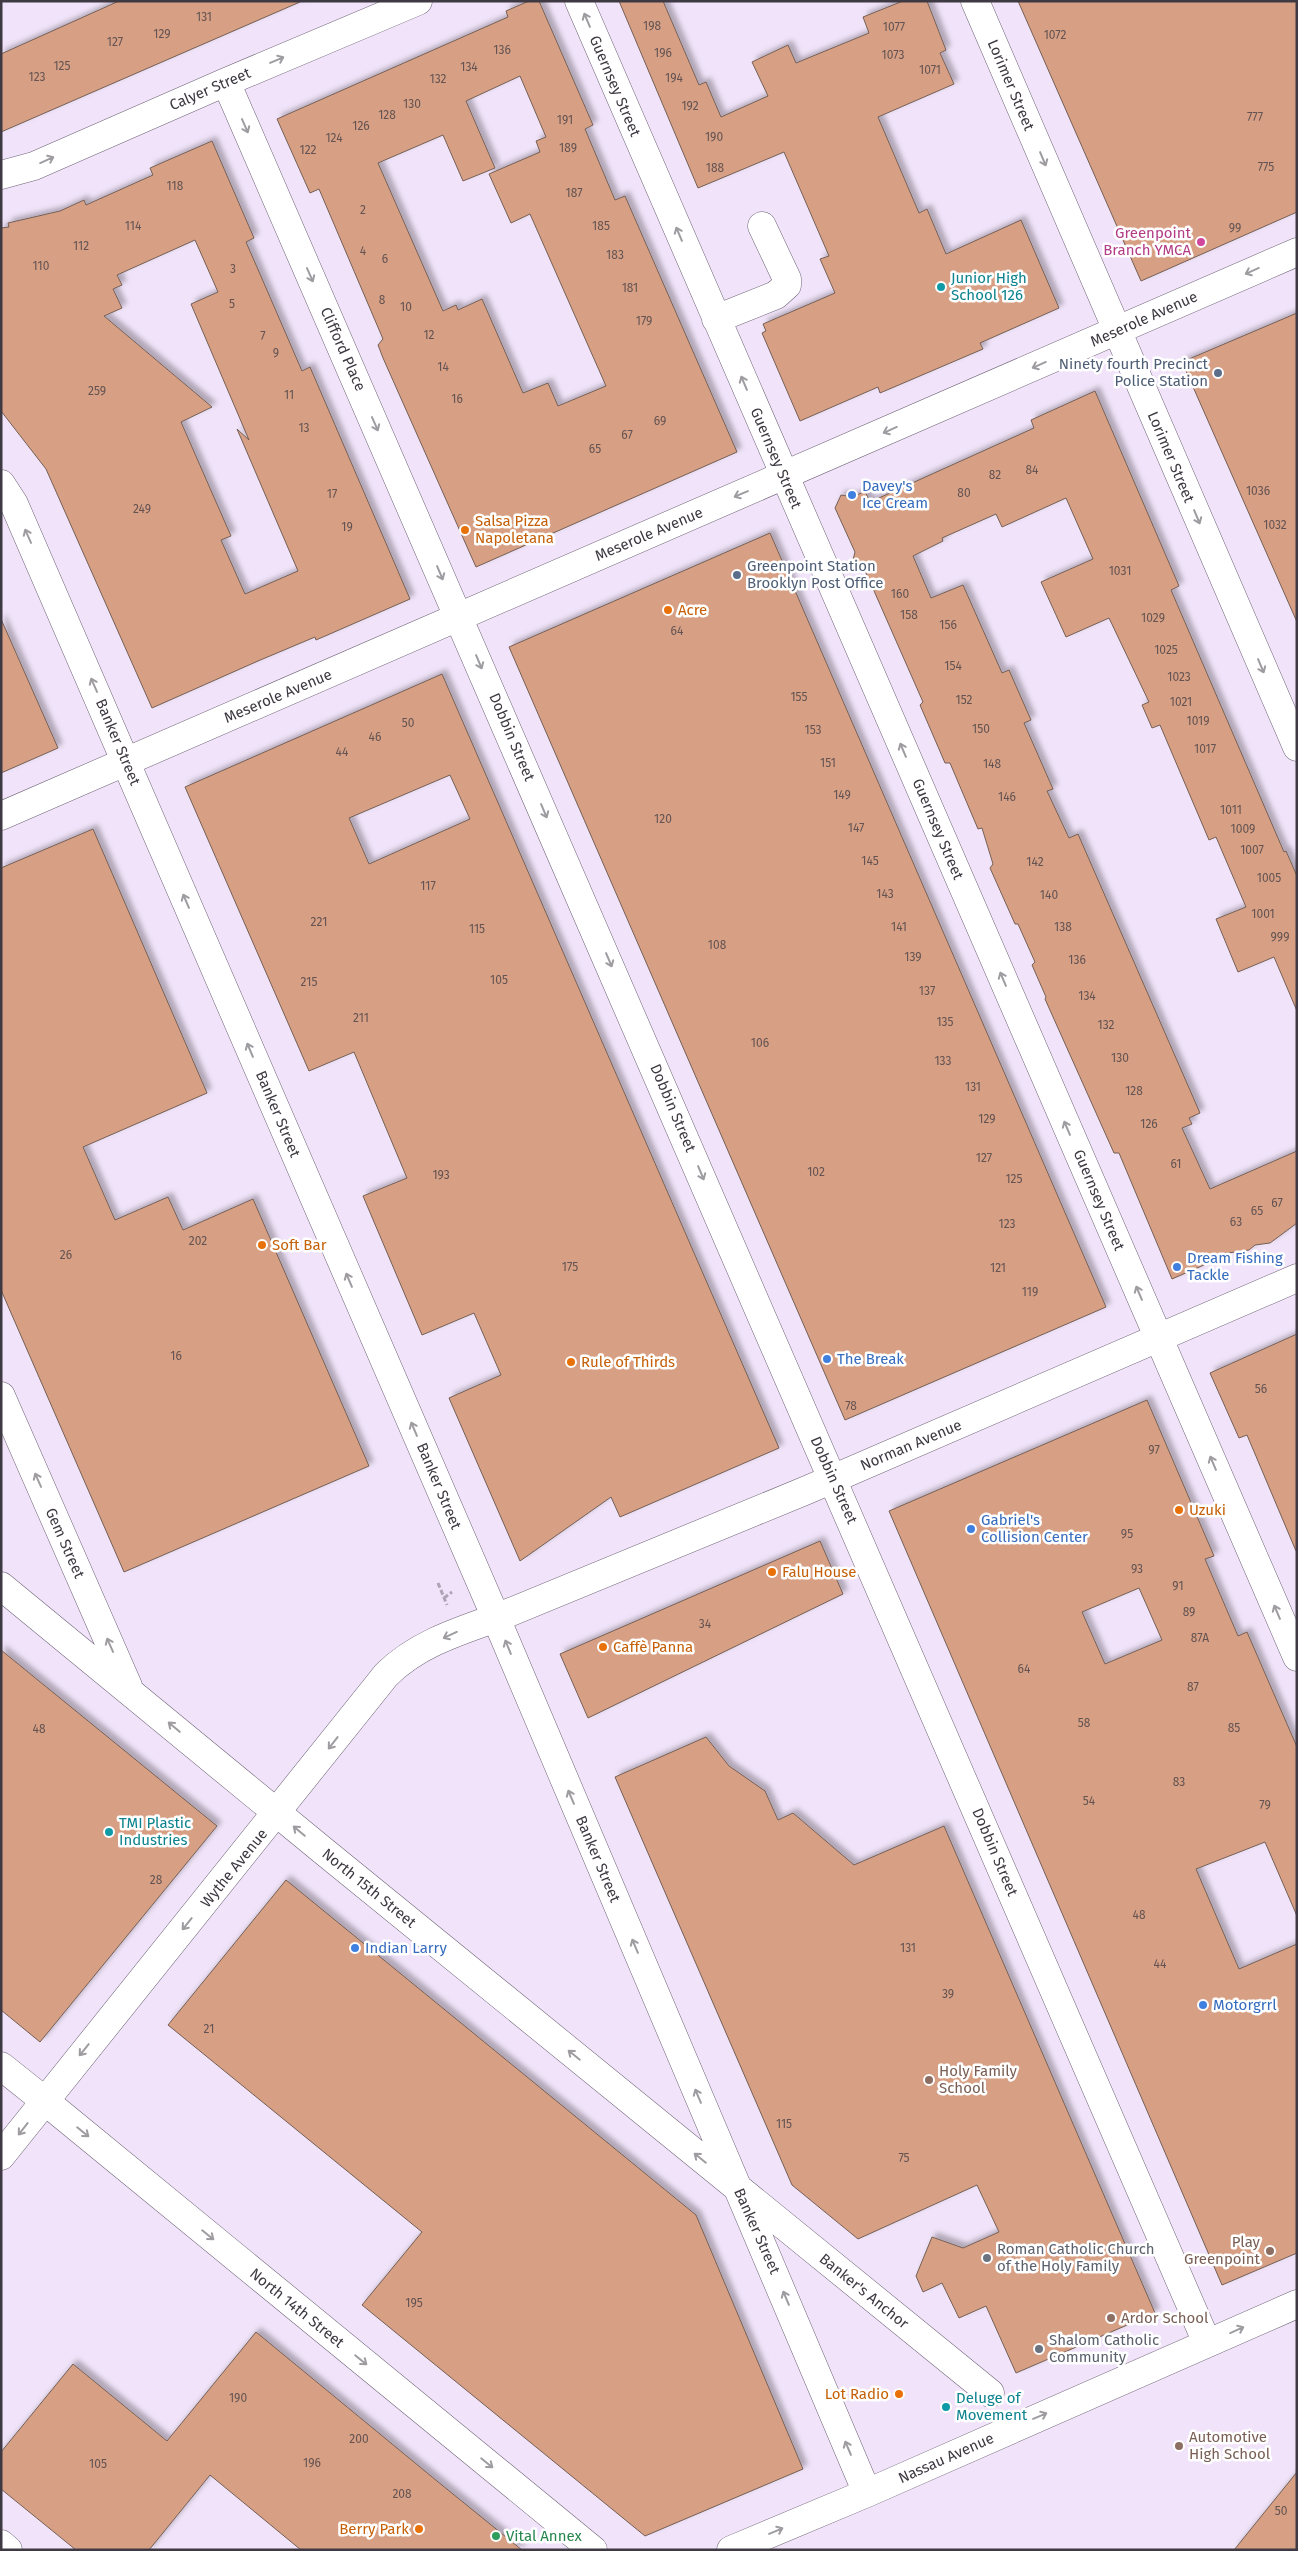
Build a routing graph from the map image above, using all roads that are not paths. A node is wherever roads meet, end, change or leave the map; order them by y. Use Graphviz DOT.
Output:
graph roads {
  1 [pos="418,1"];
  2 [pos="578,1"];
  3 [pos="975,1"];
  4 [pos="226,82"];
  5 [pos="1,175"];
  6 [pos="762,226"];
  7 [pos="1297,252"];
  8 [pos="716,319"];
  9 [pos="1116,332"];
  10 [pos="784,476"];
  11 [pos="1,484"];
  12 [pos="459,617"];
  13 [pos="1297,747"];
  14 [pos="126,762"];
  15 [pos="1,816"];
  16 [pos="1297,1278"];
  17 [pos="1159,1338"];
  18 [pos="1,1396"];
  19 [pos="834,1478"];
  20 [pos="1,1586"];
  21 [pos="496,1618"];
  22 [pos="1297,1656"];
  23 [pos="129,1689"];
  24 [pos="278,1813"];
  25 [pos="1,2066"];
  26 [pos="45,2101"];
  27 [pos="1,2156"];
  28 [pos="738,2189"];
  29 [pos="1297,2304"];
  30 [pos="1207,2343"];
  31 [pos="990,2393"];
  32 [pos="868,2493"];
  33 [pos="1,2544"];
  34 [pos="8,2550"];
  35 [pos="593,2550"];
  36 [pos="731,2550"];
  4 -- 1 [label="street, Calyer Street, one-way"];
  8 -- 2 [label="street, Guernsey Street, one-way"];
  3 -- 9 [label="street, Lorimer Street, one-way"];
  5 -- 4 [label="street, Calyer Street, one-way"];
  4 -- 12 [label="street, Clifford Place, one-way"];
  6 -- 8 [label="street"];
  7 -- 9 [label="street, Meserole Avenue, one-way"];
  10 -- 8 [label="street, Guernsey Street, one-way"];
  9 -- 10 [label="street, Meserole Avenue, one-way"];
  9 -- 13 [label="street, Lorimer Street, one-way"];
  10 -- 12 [label="street, Meserole Avenue, one-way"];
  17 -- 10 [label="street, Guernsey Street, one-way"];
  14 -- 11 [label="street, Banker Street, one-way"];
  12 -- 14 [label="street, Meserole Avenue"];
  12 -- 19 [label="street, Dobbin Street, one-way"];
  14 -- 15 [label="street, Meserole Avenue"];
  21 -- 14 [label="street, Banker Street, one-way"];
  16 -- 17 [label="street, Norman Avenue"];
  17 -- 19 [label="street, Norman Avenue"];
  22 -- 17 [label="street, Guernsey Street, one-way"];
  23 -- 18 [label="street, Gem Street, one-way"];
  19 -- 21 [label="street, Norman Avenue"];
  19 -- 30 [label="street, Dobbin Street"];
  20 -- 23 [label="street, North 15th Street"];
  21 -- 24 [label="street, Wythe Avenue, one-way"];
  28 -- 21 [label="street, Banker Street, one-way"];
  24 -- 23 [label="street, North 15th Street, one-way"];
  24 -- 26 [label="street, Wythe Avenue, one-way"];
  28 -- 24 [label="street, North 15th Street, one-way"];
  25 -- 26 [label="street, North 14th Street"];
  26 -- 27 [label="street, Wythe Avenue, one-way"];
  26 -- 35 [label="street, North 14th Street, one-way"];
  28 -- 31 [label="street, Banker's Anchor"];
  32 -- 28 [label="street, Banker Street, one-way"];
  30 -- 29 [label="street, Nassau Avenue, one-way"];
  32 -- 30 [label="street, Nassau Avenue, one-way"];
  36 -- 32 [label="street, Nassau Avenue, one-way"];
  33 -- 34 [label="street"];
}
